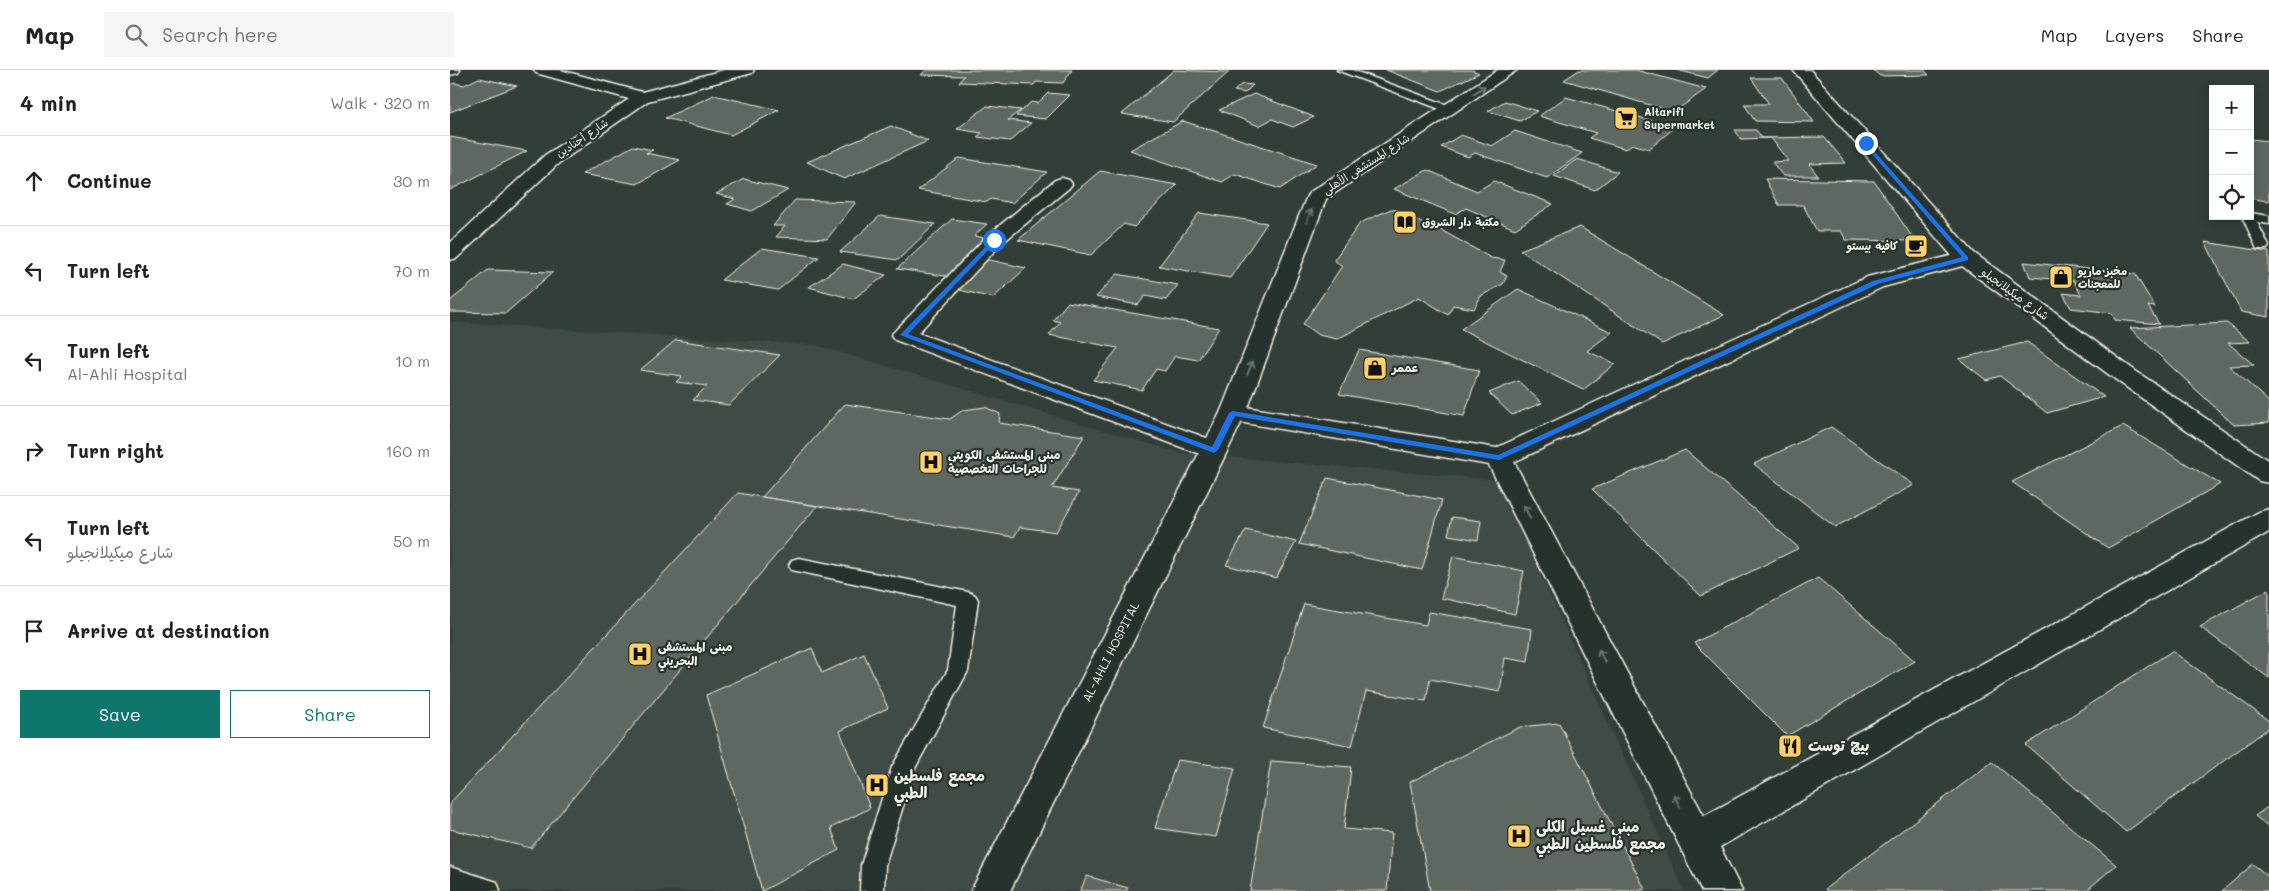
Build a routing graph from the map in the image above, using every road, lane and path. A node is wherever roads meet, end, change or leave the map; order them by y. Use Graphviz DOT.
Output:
graph roads {
  1 [pos="542,70"];
  2 [pos="746,70"];
  3 [pos="1342,70"];
  4 [pos="1508,70"];
  5 [pos="1801,70"];
  6 [pos="642,97"];
  7 [pos="1449,109"];
  8 [pos="1062,184"];
  9 [pos="2254,217"];
  10 [pos="2250,220"];
  11 [pos="2269,220"];
  12 [pos="2262,246"];
  13 [pos="450,254"];
  14 [pos="1966,258"];
  15 [pos="1233,413"];
  16 [pos="1214,450"];
  17 [pos="1499,458"];
  18 [pos="2269,474"];
  19 [pos="2269,520"];
  20 [pos="799,565"];
  21 [pos="1697,840"];
  22 [pos="450,879"];
  23 [pos="488,891"];
  24 [pos="872,891"];
  25 [pos="990,891"];
  26 [pos="1723,891"];
  1 -- 6 [label="street"];
  2 -- 6 [label="street"];
  3 -- 7 [label="lane"];
  7 -- 4 [label="street, شارع المستشفى الأهلي, one-way"];
  5 -- 14 [label="street, شارع ميكيلانجيلو"];
  6 -- 13 [label="street, شارع أجنادين"];
  15 -- 7 [label="street, شارع المستشفى الأهلي, one-way"];
  8 -- 16 [label="street"];
  9 -- 11 [label="lane"];
  10 -- 12 [label="lane"];
  14 -- 17 [label="street"];
  14 -- 18 [label="street, شارع ميكيلانجيلو"];
  15 -- 16 [label="street, AL-AHLI HOSPITAL"];
  15 -- 17 [label="street"];
  16 -- 25 [label="street, AL-AHLI HOSPITAL"];
  21 -- 17 [label="street, one-way"];
  19 -- 21 [label="street"];
  20 -- 24 [label="lane"];
  21 -- 26 [label="street"];
  22 -- 23 [label="lane"];
}
